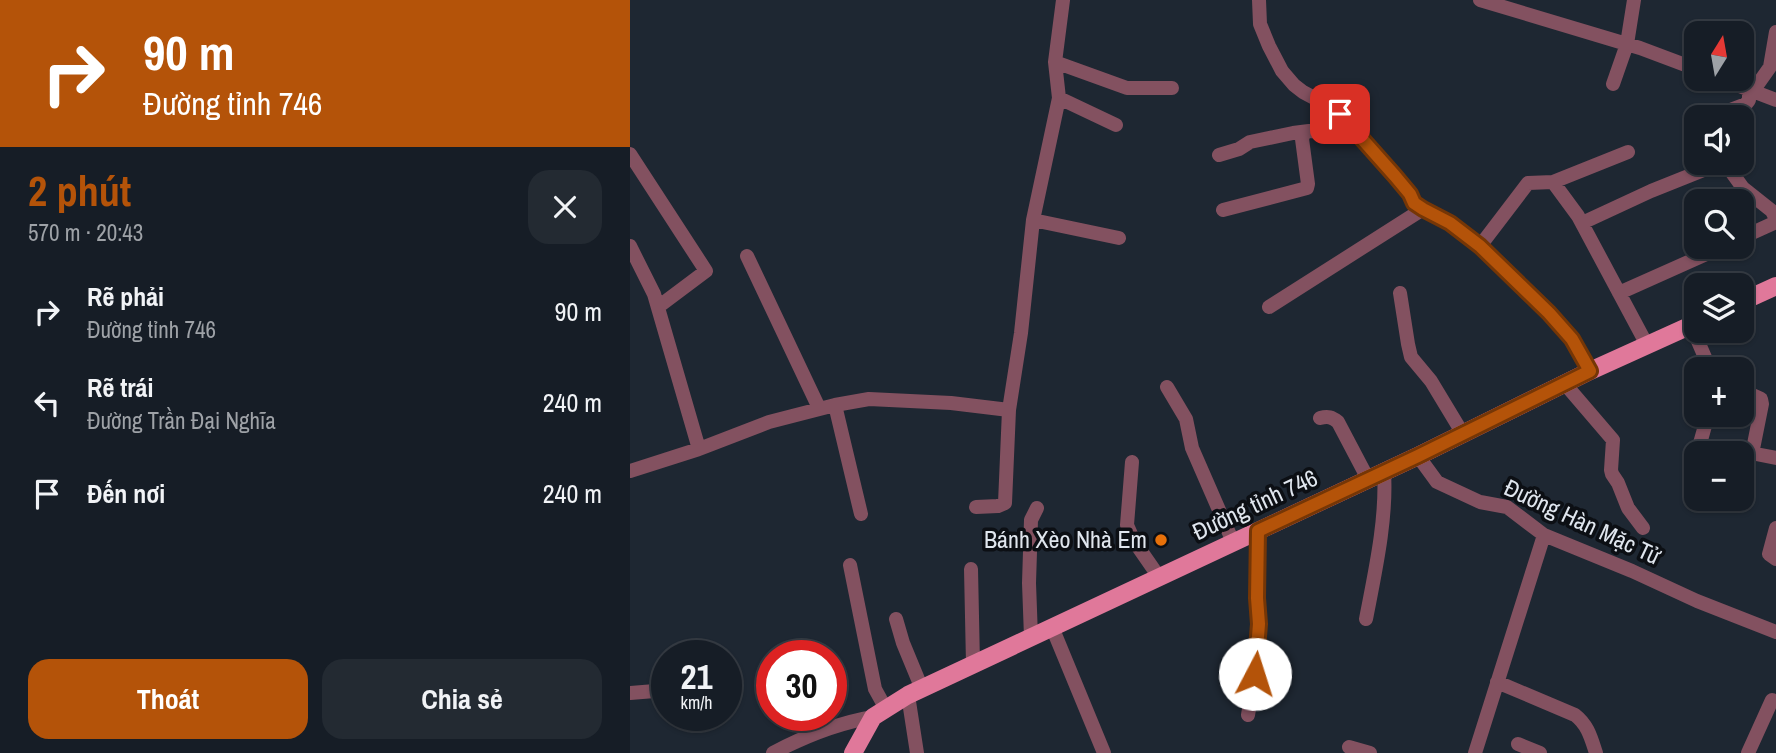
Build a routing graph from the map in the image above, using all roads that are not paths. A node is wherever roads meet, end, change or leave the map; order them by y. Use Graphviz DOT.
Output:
graph roads {
  1 [pos="1063,0"];
  2 [pos="1259,0"];
  3 [pos="1480,0"];
  4 [pos="1634,0"];
  5 [pos="1776,32"];
  6 [pos="1627,44"];
  7 [pos="1055,62"];
  8 [pos="1684,65"];
  9 [pos="1613,85"];
  10 [pos="1754,86"];
  11 [pos="1172,88"];
  12 [pos="1754,91"];
  13 [pos="1059,98"];
  14 [pos="1776,100"];
  15 [pos="1116,125"];
  16 [pos="1354,129"];
  17 [pos="1304,133"];
  18 [pos="1628,152"];
  19 [pos="630,154"];
  20 [pos="1219,155"];
  21 [pos="1692,175"];
  22 [pos="1733,175"];
  23 [pos="1553,182"];
  24 [pos="1423,209"];
  25 [pos="1223,210"];
  26 [pos="1033,220"];
  27 [pos="1776,221"];
  28 [pos="1582,223"];
  29 [pos="1754,232"];
  30 [pos="1119,238"];
  31 [pos="630,246"];
  32 [pos="1480,246"];
  33 [pos="747,256"];
  34 [pos="1695,259"];
  35 [pos="1776,286"];
  36 [pos="1400,293"];
  37 [pos="1619,293"];
  38 [pos="1754,296"];
  39 [pos="657,307"];
  40 [pos="1269,307"];
  41 [pos="1684,328"];
  42 [pos="1647,345"];
  43 [pos="1590,371"];
  44 [pos="1565,384"];
  45 [pos="1167,387"];
  46 [pos="1754,396"];
  47 [pos="835,405"];
  48 [pos="819,408"];
  49 [pos="1009,410"];
  50 [pos="1320,418"];
  51 [pos="1463,434"];
  52 [pos="699,449"];
  53 [pos="1418,456"];
  54 [pos="1776,458"];
  55 [pos="1132,463"];
  56 [pos="630,471"];
  57 [pos="1376,476"];
  58 [pos="976,507"];
  59 [pos="1037,509"];
  60 [pos="861,514"];
  61 [pos="1643,528"];
  62 [pos="1776,528"];
  63 [pos="1258,531"];
  64 [pos="1544,535"];
  65 [pos="1233,542"];
  66 [pos="1776,559"];
  67 [pos="850,565"];
  68 [pos="971,569"];
  69 [pos="1159,577"];
  70 [pos="896,619"];
  71 [pos="1367,619"];
  72 [pos="1052,627"];
  73 [pos="1776,632"];
  74 [pos="1031,637"];
  75 [pos="973,664"];
  76 [pos="1497,682"];
  77 [pos="651,691"];
  78 [pos="915,692"];
  79 [pos="630,693"];
  80 [pos="1772,700"];
  81 [pos="880,713"];
  82 [pos="1248,715"];
  83 [pos="1518,744"];
  84 [pos="1349,747"];
  85 [pos="773,753"];
  86 [pos="853,753"];
  87 [pos="917,753"];
  88 [pos="1104,753"];
  89 [pos="1370,753"];
  90 [pos="1475,753"];
  91 [pos="1540,753"];
  92 [pos="1596,753"];
  93 [pos="1748,753"];
  1 -- 7 [label="street"];
  2 -- 16 [label="street"];
  3 -- 6 [label="street"];
  4 -- 6 [label="street"];
  5 -- 10 [label="street"];
  6 -- 8 [label="street"];
  6 -- 9 [label="street"];
  7 -- 11 [label="street"];
  7 -- 13 [label="street"];
  12 -- 14 [label="street"];
  13 -- 15 [label="street"];
  13 -- 26 [label="street"];
  16 -- 17 [label="street"];
  16 -- 24 [label="street"];
  17 -- 20 [label="street"];
  17 -- 25 [label="street"];
  18 -- 23 [label="street"];
  19 -- 39 [label="street"];
  21 -- 28 [label="street"];
  22 -- 27 [label="street"];
  23 -- 28 [label="street"];
  23 -- 32 [label="street"];
  24 -- 32 [label="street"];
  24 -- 40 [label="street"];
  26 -- 30 [label="street"];
  26 -- 49 [label="street"];
  27 -- 29 [label="street"];
  28 -- 37 [label="street"];
  31 -- 39 [label="street"];
  32 -- 43 [label="street"];
  33 -- 48 [label="street"];
  34 -- 37 [label="street"];
  35 -- 38 [label="main road"];
  36 -- 51 [label="street"];
  37 -- 42 [label="street"];
  39 -- 52 [label="street"];
  41 -- 42 [label="main road, Đường tỉnh 746"];
  42 -- 43 [label="main road, Đường tỉnh 746"];
  43 -- 44 [label="main road, Đường tỉnh 746"];
  44 -- 51 [label="main road, Đường tỉnh 746"];
  44 -- 61 [label="street"];
  45 -- 65 [label="street"];
  46 -- 54 [label="street"];
  47 -- 48 [label="street"];
  47 -- 49 [label="street"];
  47 -- 60 [label="street"];
  48 -- 52 [label="street"];
  49 -- 58 [label="street"];
  50 -- 57 [label="street"];
  51 -- 53 [label="main road, Đường tỉnh 746"];
  52 -- 56 [label="street"];
  53 -- 57 [label="main road, Đường tỉnh 746"];
  53 -- 64 [label="street, Đường Hàn Mặc Tử"];
  55 -- 69 [label="street"];
  57 -- 63 [label="main road, Đường tỉnh 746"];
  57 -- 71 [label="street"];
  59 -- 74 [label="street"];
  62 -- 66 [label="street"];
  63 -- 65 [label="main road, Đường tỉnh 746"];
  63 -- 82 [label="street"];
  64 -- 73 [label="street, Đường Hàn Mặc Tử"];
  64 -- 76 [label="street"];
  65 -- 69 [label="main road, Đường tỉnh 746"];
  67 -- 81 [label="street"];
  68 -- 75 [label="street"];
  69 -- 72 [label="main road, Đường tỉnh 746"];
  70 -- 78 [label="street"];
  72 -- 74 [label="main road, Đường tỉnh 746"];
  72 -- 88 [label="street"];
  74 -- 75 [label="main road, Đường tỉnh 746"];
  75 -- 78 [label="main road, Đường tỉnh 746"];
  76 -- 90 [label="street"];
  76 -- 92 [label="street"];
  77 -- 79 [label="street"];
  78 -- 81 [label="main road, Đường tỉnh 746"];
  78 -- 87 [label="street"];
  80 -- 93 [label="street"];
  81 -- 85 [label="street"];
  81 -- 86 [label="main road, Đường tỉnh 746"];
  83 -- 91 [label="street"];
  84 -- 89 [label="street"];
}
